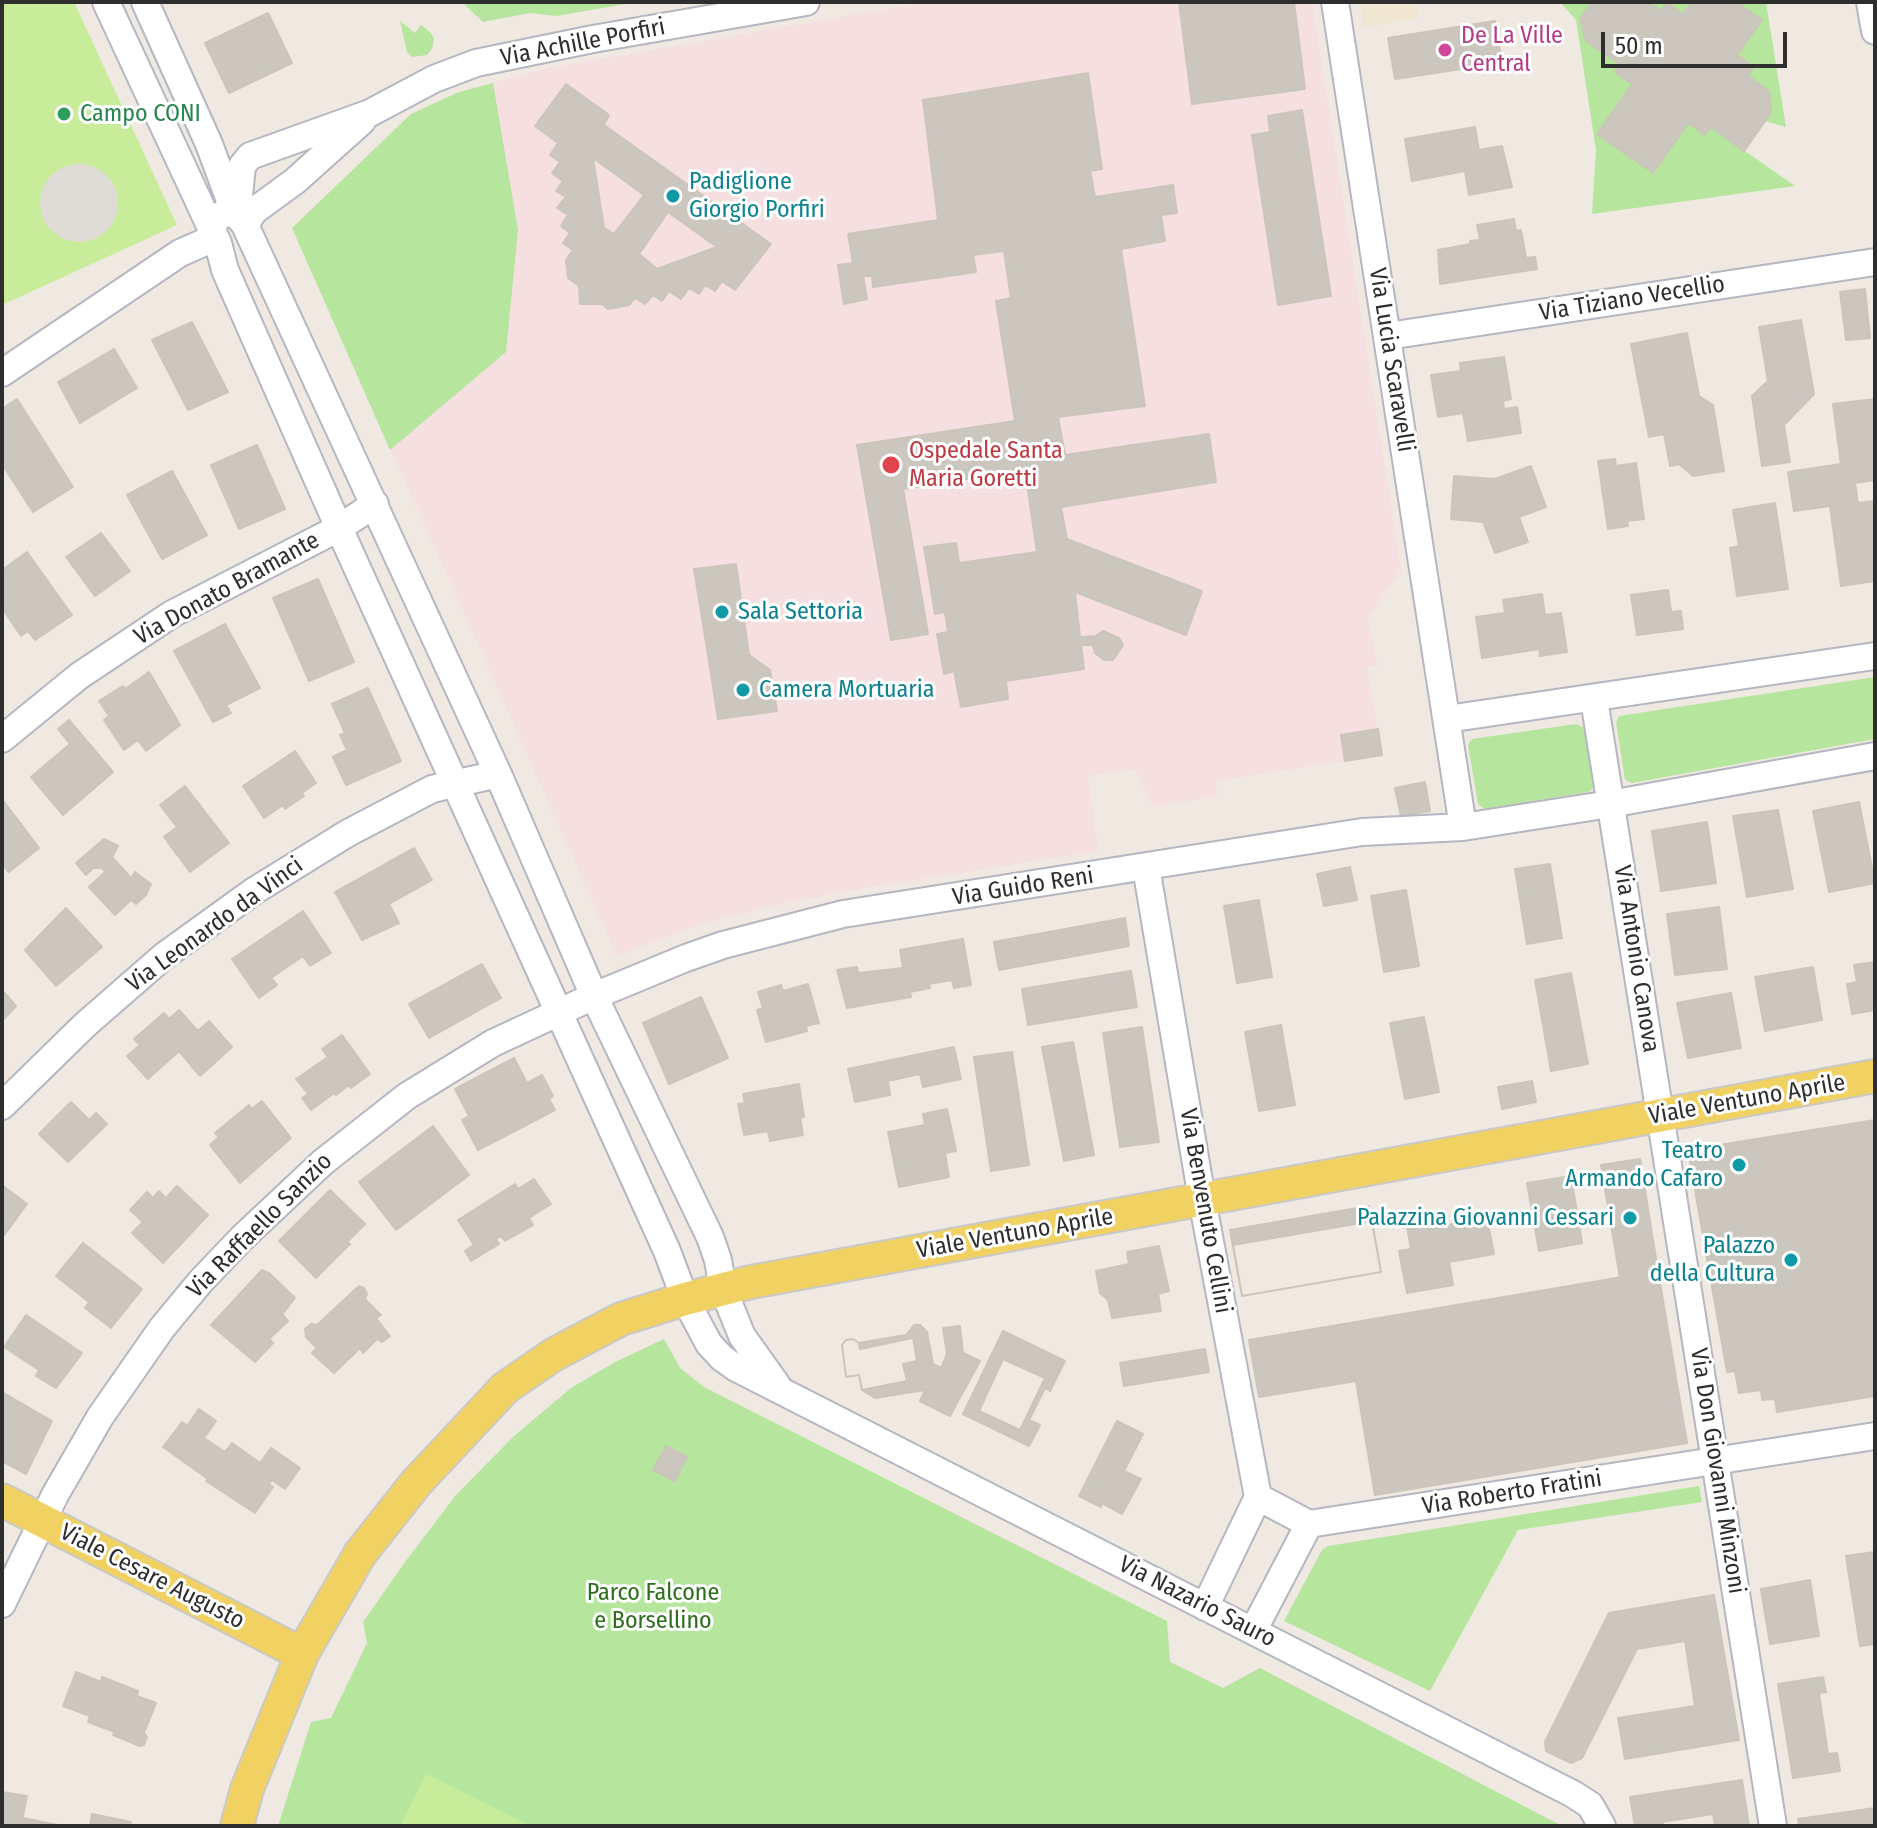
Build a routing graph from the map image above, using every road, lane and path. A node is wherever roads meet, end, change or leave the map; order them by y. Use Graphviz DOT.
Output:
graph roads {
  1 [pos="106,2"];
  2 [pos="145,2"];
  3 [pos="806,2"];
  4 [pos="1335,2"];
  5 [pos="1870,2"];
  6 [pos="1875,31"];
  7 [pos="370,113"];
  8 [pos="240,220"];
  9 [pos="214,238"];
  10 [pos="1875,262"];
  11 [pos="1388,336"];
  12 [pos="2,373"];
  13 [pos="375,504"];
  14 [pos="339,528"];
  15 [pos="1875,656"];
  16 [pos="1594,699"];
  17 [pos="1447,719"];
  18 [pos="2,739"];
  19 [pos="1875,756"];
  20 [pos="498,774"];
  21 [pos="454,783"];
  22 [pos="1610,804"];
  23 [pos="1463,827"];
  24 [pos="1146,867"];
  25 [pos="594,996"];
  26 [pos="558,1012"];
  27 [pos="1875,1076"];
  28 [pos="2,1106"];
  29 [pos="1662,1115"];
  30 [pos="1202,1199"];
  31 [pos="723,1289"];
  32 [pos="685,1299"];
  33 [pos="781,1391"];
  34 [pos="1875,1436"];
  35 [pos="1715,1461"];
  36 [pos="1258,1497"];
  37 [pos="2,1500"];
  38 [pos="42,1521"];
  39 [pos="1309,1524"];
  40 [pos="2,1604"];
  41 [pos="1205,1607"];
  42 [pos="1253,1631"];
  43 [pos="302,1654"];
  44 [pos="237,1826"];
  45 [pos="1602,1826"];
  46 [pos="1773,1826"];
  1 -- 9 [label="street, Via Nazario Sauro"];
  2 -- 8 [label="street, Via Nazario Sauro"];
  3 -- 7 [label="street, Via Achille Porfiri"];
  4 -- 11 [label="street, Via Lucia Scaravelli"];
  5 -- 6 [label="street"];
  7 -- 8 [label="street, Via Achille Porfiri"];
  7 -- 8 [label="street, Via Achille Porfiri"];
  8 -- 9 [label="street"];
  8 -- 13 [label="street, Via Nazario Sauro"];
  9 -- 12 [label="street"];
  9 -- 14 [label="street, Via Nazario Sauro"];
  10 -- 11 [label="street, Via Tiziano Vecellio"];
  11 -- 17 [label="street, Via Lucia Scaravelli"];
  13 -- 14 [label="street, Via Donato Bramante"];
  13 -- 20 [label="street, Via Nazario Sauro"];
  14 -- 18 [label="street, Via Donato Bramante"];
  14 -- 21 [label="street, Via Nazario Sauro"];
  15 -- 16 [label="street"];
  16 -- 17 [label="street"];
  16 -- 22 [label="street, Via Antonio Canova"];
  17 -- 23 [label="street, Via Lucia Scaravelli"];
  19 -- 22 [label="street, Via Guido Reni"];
  20 -- 21 [label="street, Via Leonardo da Vinci"];
  20 -- 25 [label="street, Via Nazario Sauro"];
  21 -- 26 [label="street, Via Nazario Sauro"];
  21 -- 28 [label="street, Via Leonardo da Vinci"];
  22 -- 23 [label="street, Via Guido Reni"];
  22 -- 29 [label="street, Via Antonio Canova"];
  23 -- 24 [label="street, Via Guido Reni"];
  24 -- 25 [label="street, Via Guido Reni"];
  24 -- 30 [label="street, Via Benvenuto Cellini"];
  25 -- 26 [label="street, Via Guido Reni"];
  25 -- 31 [label="street, Via Nazario Sauro"];
  26 -- 32 [label="street, Via Nazario Sauro"];
  26 -- 38 [label="street, Via Raffaello Sanzio"];
  27 -- 29 [label="main road, Viale Ventuno Aprile"];
  29 -- 30 [label="main road, Viale Ventuno Aprile"];
  29 -- 35 [label="street, Via Don Giovanni Minzoni"];
  30 -- 31 [label="main road, Viale Ventuno Aprile"];
  30 -- 36 [label="street, Via Benvenuto Cellini"];
  31 -- 32 [label="main road, Viale Ventuno Aprile"];
  31 -- 33 [label="street, Via Nazario Sauro"];
  32 -- 33 [label="street, Via Nazario Sauro"];
  32 -- 43 [label="main road, Viale Ventuno Aprile"];
  33 -- 41 [label="street, Via Nazario Sauro"];
  34 -- 35 [label="street, Via Roberto Fratini"];
  35 -- 39 [label="street, Via Roberto Fratini"];
  35 -- 46 [label="street, Via Don Giovanni Minzoni"];
  36 -- 39 [label="street"];
  36 -- 41 [label="street"];
  37 -- 38 [label="main road, Viale Cesare Augusto"];
  38 -- 40 [label="street, Via Raffaello Sanzio"];
  38 -- 43 [label="main road, Viale Cesare Augusto"];
  39 -- 42 [label="street"];
  41 -- 42 [label="street, Via Nazario Sauro"];
  42 -- 45 [label="street, Via Nazario Sauro"];
  43 -- 44 [label="main road, Viale Ventuno Aprile"];
}
